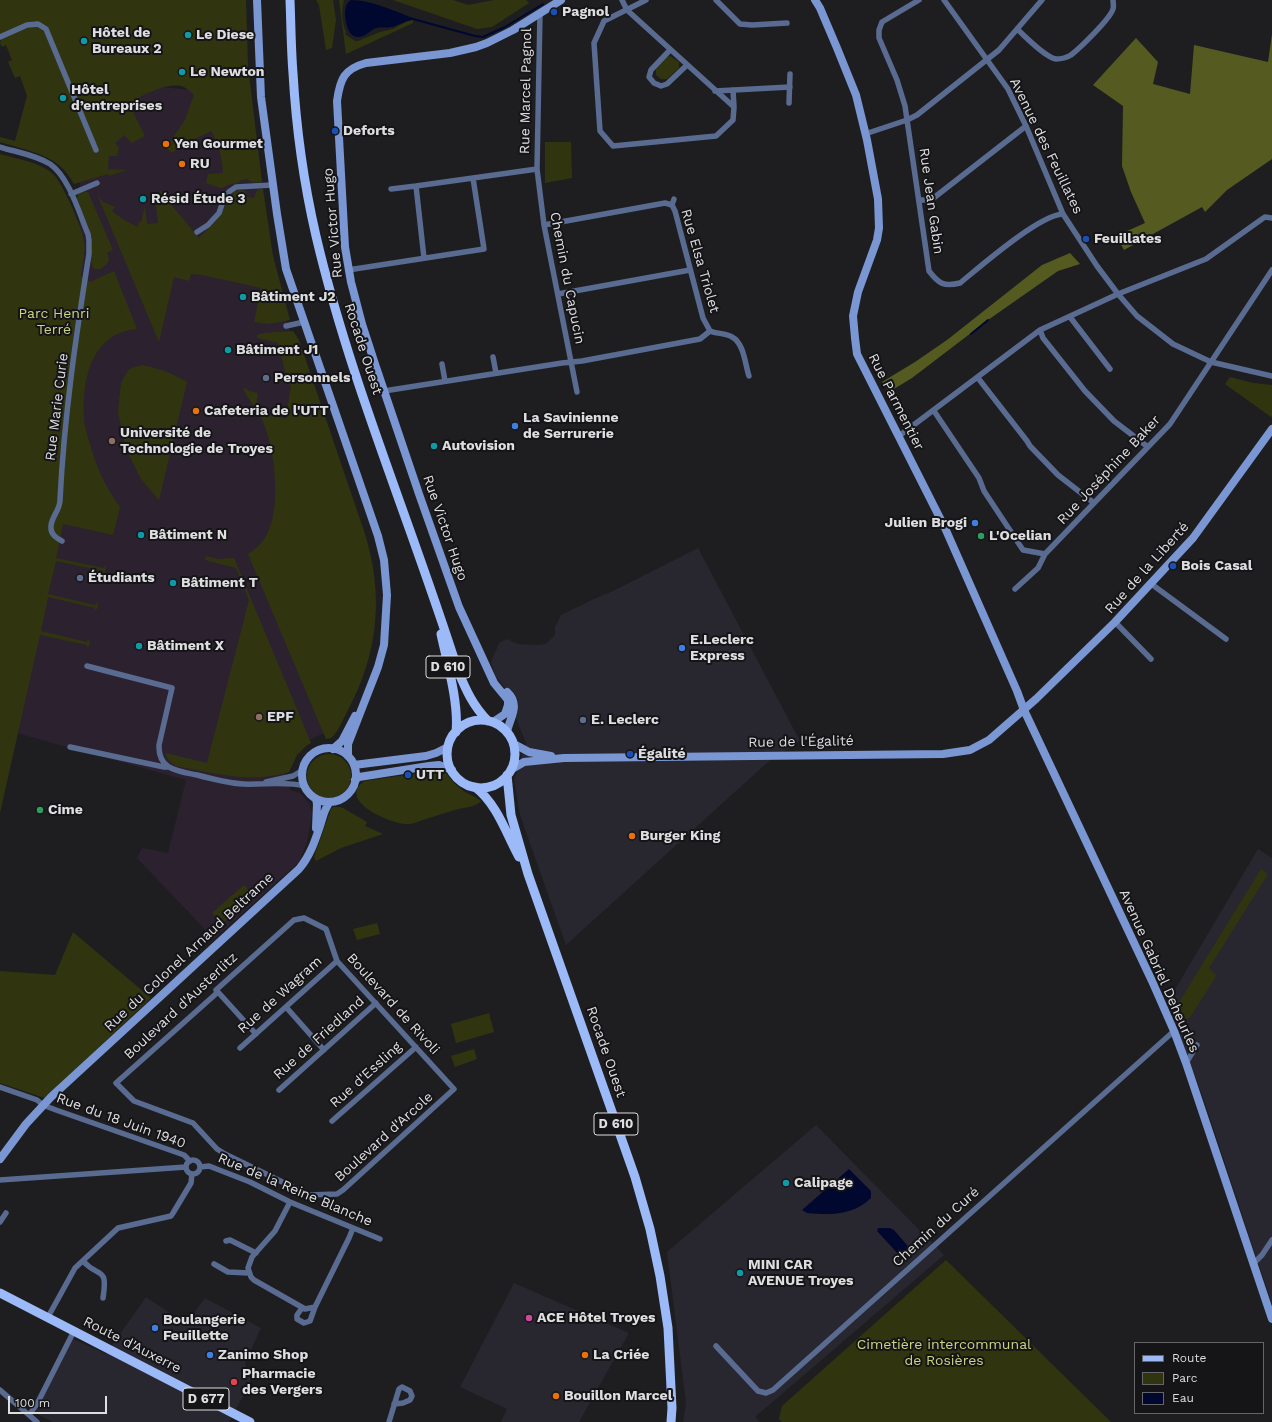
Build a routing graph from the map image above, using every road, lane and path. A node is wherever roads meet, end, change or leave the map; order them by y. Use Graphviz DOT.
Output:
graph roads {
  1 [pos="257,0"];
  2 [pos="290,0"];
  3 [pos="622,0"];
  4 [pos="646,0"];
  5 [pos="716,0"];
  6 [pos="814,0"];
  7 [pos="919,0"];
  8 [pos="944,0"];
  9 [pos="1042,0"];
  10 [pos="1113,0"];
  11 [pos="556,1"];
  12 [pos="627,10"];
  13 [pos="540,13"];
  14 [pos="787,23"];
  15 [pos="1017,29"];
  16 [pos="0,37"];
  17 [pos="670,50"];
  18 [pos="987,60"];
  19 [pos="687,65"];
  20 [pos="790,74"];
  21 [pos="790,87"];
  22 [pos="733,90"];
  23 [pos="715,91"];
  24 [pos="789,103"];
  25 [pos="734,107"];
  26 [pos="907,120"];
  27 [pos="1026,126"];
  28 [pos="865,134"];
  29 [pos="0,147"];
  30 [pos="96,150"];
  31 [pos="537,169"];
  32 [pos="473,178"];
  33 [pos="97,183"];
  34 [pos="272,185"];
  35 [pos="416,186"];
  36 [pos="391,189"];
  37 [pos="71,194"];
  38 [pos="919,200"];
  39 [pos="1063,214"];
  40 [pos="1272,218"];
  41 [pos="544,225"];
  42 [pos="197,232"];
  43 [pos="424,258"];
  44 [pos="348,270"];
  45 [pos="690,270"];
  46 [pos="1272,270"];
  47 [pos="558,294"];
  48 [pos="1118,294"];
  49 [pos="1070,316"];
  50 [pos="304,322"];
  51 [pos="286,326"];
  52 [pos="1040,330"];
  53 [pos="710,331"];
  54 [pos="493,357"];
  55 [pos="571,362"];
  56 [pos="1211,362"];
  57 [pos="442,364"];
  58 [pos="1110,369"];
  59 [pos="496,373"];
  60 [pos="748,376"];
  61 [pos="1272,376"];
  62 [pos="978,378"];
  63 [pos="445,381"];
  64 [pos="384,390"];
  65 [pos="577,392"];
  66 [pos="934,411"];
  67 [pos="1272,429"];
  68 [pos="899,436"];
  69 [pos="1148,447"];
  70 [pos="1094,503"];
  71 [pos="62,542"];
  72 [pos="1045,554"];
  73 [pos="1150,583"];
  74 [pos="1015,589"];
  75 [pos="435,603"];
  76 [pos="1115,622"];
  77 [pos="1226,638"];
  78 [pos="1151,659"];
  79 [pos="87,666"];
  80 [pos="490,675"];
  81 [pos="370,689"];
  82 [pos="1024,710"];
  83 [pos="490,721"];
  84 [pos="456,732"];
  85 [pos="507,732"];
  86 [pos="514,744"];
  87 [pos="70,747"];
  88 [pos="448,747"];
  89 [pos="333,749"];
  90 [pos="348,756"];
  91 [pos="564,758"];
  92 [pos="354,765"];
  93 [pos="168,767"];
  94 [pos="303,770"];
  95 [pos="452,770"];
  96 [pos="509,772"];
  97 [pos="356,780"];
  98 [pos="256,785"];
  99 [pos="304,786"];
  100 [pos="475,787"];
  101 [pos="316,799"];
  102 [pos="330,802"];
  103 [pos="314,840"];
  104 [pos="528,874"];
  105 [pos="326,929"];
  106 [pos="337,961"];
  107 [pos="218,992"];
  108 [pos="376,1004"];
  109 [pos="286,1007"];
  110 [pos="1174,1031"];
  111 [pos="256,1034"];
  112 [pos="1196,1045"];
  113 [pos="416,1047"];
  114 [pos="240,1048"];
  115 [pos="324,1050"];
  116 [pos="1186,1063"];
  117 [pos="0,1087"];
  118 [pos="454,1089"];
  119 [pos="279,1090"];
  120 [pos="43,1105"];
  121 [pos="332,1121"];
  122 [pos="217,1149"];
  123 [pos="0,1159"];
  124 [pos="190,1161"];
  125 [pos="186,1167"];
  126 [pos="200,1167"];
  127 [pos="192,1174"];
  128 [pos="0,1180"];
  129 [pos="290,1202"];
  130 [pos="6,1213"];
  131 [pos="0,1222"];
  132 [pos="353,1228"];
  133 [pos="380,1239"];
  134 [pos="226,1240"];
  135 [pos="1272,1240"];
  136 [pos="256,1253"];
  137 [pos="83,1261"];
  138 [pos="214,1264"];
  139 [pos="1253,1264"];
  140 [pos="248,1273"];
  141 [pos="0,1293"];
  142 [pos="103,1298"];
  143 [pos="316,1307"];
  144 [pos="302,1308"];
  145 [pos="48,1317"];
  146 [pos="1272,1319"];
  147 [pos="74,1331"];
  148 [pos="716,1346"];
  149 [pos="671,1382"];
  150 [pos="0,1390"];
  151 [pos="394,1404"];
  152 [pos="29,1415"];
  153 [pos="37,1422"];
  154 [pos="250,1422"];
  155 [pos="389,1422"];
  156 [pos="665,1422"];
  157 [pos="671,1422"];
  1 -- 34 [label="street"];
  2 -- 75 [label="main road, Rocade Ouest / D 610"];
  3 -- 12 [label="street"];
  4 -- 12 [label="street"];
  5 -- 14 [label="street"];
  6 -- 28 [label="street, Rue Parmentier"];
  7 -- 26 [label="street, Rue Jean Gabin"];
  8 -- 18 [label="street, Avenue des Feuillates"];
  9 -- 15 [label="street"];
  10 -- 15 [label="street"];
  11 -- 13 [label="street, Rue Victor Hugo"];
  12 -- 17 [label="street"];
  12 -- 25 [label="street"];
  13 -- 31 [label="street, Rue Marcel Pagnol"];
  13 -- 44 [label="street, Rue Victor Hugo"];
  15 -- 18 [label="street"];
  16 -- 30 [label="street"];
  17 -- 19 [label="street"];
  17 -- 19 [label="street"];
  18 -- 26 [label="street"];
  18 -- 27 [label="street, Avenue des Feuillates"];
  19 -- 23 [label="street"];
  20 -- 21 [label="street"];
  21 -- 22 [label="street"];
  21 -- 24 [label="street"];
  22 -- 23 [label="street"];
  22 -- 25 [label="street"];
  23 -- 25 [label="street"];
  26 -- 28 [label="street"];
  26 -- 38 [label="street, Rue Jean Gabin"];
  27 -- 38 [label="street"];
  27 -- 39 [label="street, Avenue des Feuillates"];
  28 -- 68 [label="street, Rue Parmentier"];
  29 -- 37 [label="street, Rue Marie Curie"];
  31 -- 32 [label="street"];
  31 -- 41 [label="street, Chemin du Capucin"];
  32 -- 35 [label="street"];
  32 -- 43 [label="street"];
  33 -- 37 [label="street"];
  34 -- 42 [label="street"];
  34 -- 50 [label="street"];
  35 -- 36 [label="street"];
  35 -- 43 [label="street"];
  37 -- 71 [label="street, Rue Marie Curie"];
  38 -- 39 [label="street, Rue Jean Gabin"];
  39 -- 48 [label="street, Avenue des Feuillates"];
  40 -- 48 [label="street"];
  41 -- 45 [label="street, Rue Elsa Triolet"];
  41 -- 47 [label="street, Chemin du Capucin"];
  43 -- 44 [label="street"];
  44 -- 64 [label="street, Rue Victor Hugo"];
  45 -- 47 [label="street"];
  45 -- 53 [label="street, Rue Elsa Triolet"];
  46 -- 56 [label="street, Rue Joséphine Baker"];
  47 -- 55 [label="street, Chemin du Capucin"];
  48 -- 49 [label="street"];
  48 -- 56 [label="street, Avenue des Feuillates"];
  49 -- 52 [label="street"];
  49 -- 58 [label="street"];
  50 -- 51 [label="street"];
  50 -- 81 [label="street"];
  52 -- 62 [label="street"];
  52 -- 69 [label="street"];
  53 -- 55 [label="street, Rue Elsa Triolet"];
  53 -- 60 [label="street, Rue Elsa Triolet"];
  54 -- 59 [label="street"];
  55 -- 59 [label="street, Rue Elsa Triolet"];
  55 -- 65 [label="street, Chemin du Capucin"];
  56 -- 61 [label="street, Avenue des Feuillates"];
  56 -- 69 [label="street, Rue Joséphine Baker"];
  57 -- 63 [label="street"];
  59 -- 63 [label="street, Rue Elsa Triolet"];
  62 -- 66 [label="street"];
  62 -- 70 [label="street"];
  63 -- 64 [label="street, Rue Elsa Triolet"];
  64 -- 80 [label="street, Rue Victor Hugo"];
  66 -- 68 [label="street"];
  66 -- 72 [label="street"];
  67 -- 73 [label="street, Rue de la Liberté"];
  68 -- 82 [label="street, Rue Parmentier"];
  69 -- 70 [label="street, Rue Joséphine Baker"];
  70 -- 72 [label="street, Rue Joséphine Baker"];
  72 -- 74 [label="street, Rue Joséphine Baker"];
  73 -- 76 [label="street, Rue de la Liberté"];
  73 -- 77 [label="street"];
  75 -- 83 [label="main road, Rocade Ouest / D 610"];
  75 -- 84 [label="main road, Rocade Ouest / D 610"];
  76 -- 78 [label="street"];
  76 -- 82 [label="street, Rue de la Liberté"];
  79 -- 93 [label="street"];
  80 -- 83 [label="street, Rue Victor Hugo"];
  80 -- 85 [label="street, Rue Victor Hugo"];
  81 -- 89 [label="street"];
  81 -- 90 [label="street"];
  82 -- 91 [label="street, Rue de l'Égalité"];
  82 -- 110 [label="street, Avenue Gabriel Deheurles"];
  83 -- 84 [label="main road"];
  83 -- 85 [label="main road"];
  84 -- 88 [label="main road"];
  85 -- 86 [label="main road"];
  86 -- 91 [label="street"];
  86 -- 96 [label="main road"];
  87 -- 93 [label="street"];
  88 -- 92 [label="street"];
  88 -- 95 [label="main road"];
  89 -- 90 [label="street"];
  89 -- 94 [label="street"];
  90 -- 92 [label="street"];
  91 -- 96 [label="street"];
  92 -- 97 [label="street"];
  93 -- 98 [label="street"];
  94 -- 98 [label="street"];
  94 -- 99 [label="street"];
  95 -- 97 [label="street"];
  95 -- 100 [label="main road"];
  96 -- 100 [label="main road"];
  96 -- 104 [label="main road, Rocade Ouest / D 610"];
  97 -- 102 [label="street"];
  98 -- 99 [label="street"];
  99 -- 101 [label="street"];
  100 -- 104 [label="main road, Rocade Ouest / D 610"];
  101 -- 102 [label="street"];
  101 -- 103 [label="street"];
  102 -- 103 [label="street, Rue du Colonel Arnaud Beltrame"];
  103 -- 120 [label="street, Rue du Colonel Arnaud Beltrame"];
  104 -- 149 [label="main road, Rocade Ouest / D 610"];
  105 -- 106 [label="street, Boulevard de Rivoli"];
  105 -- 107 [label="street, Boulevard d'Austerlitz"];
  106 -- 108 [label="street, Boulevard de Rivoli"];
  106 -- 109 [label="street, Rue de Wagram"];
  107 -- 111 [label="street"];
  107 -- 122 [label="street, Boulevard d'Austerlitz"];
  108 -- 113 [label="street, Boulevard de Rivoli"];
  108 -- 115 [label="street, Rue de Friedland"];
  109 -- 111 [label="street, Rue de Wagram"];
  109 -- 115 [label="street"];
  110 -- 116 [label="street, Avenue Gabriel Deheurles"];
  110 -- 148 [label="street, Chemin du Curé"];
  111 -- 114 [label="street, Rue de Wagram"];
  112 -- 116 [label="street"];
  113 -- 118 [label="street, Boulevard de Rivoli"];
  113 -- 121 [label="street, Rue d'Essling"];
  115 -- 119 [label="street, Rue de Friedland"];
  116 -- 139 [label="street, Avenue Gabriel Deheurles"];
  117 -- 120 [label="street, Rue du 18 Juin 1940"];
  118 -- 122 [label="street, Boulevard d'Arcole"];
  120 -- 123 [label="street, Rue du Colonel Arnaud Beltrame"];
  120 -- 124 [label="street, Rue du 18 Juin 1940"];
  124 -- 125 [label="street"];
  124 -- 126 [label="street"];
  125 -- 127 [label="street"];
  125 -- 128 [label="street"];
  126 -- 127 [label="street"];
  126 -- 129 [label="street, Rue de la Reine Blanche"];
  127 -- 137 [label="street"];
  129 -- 132 [label="street, Rue de la Reine Blanche"];
  129 -- 136 [label="street"];
  130 -- 131 [label="street"];
  132 -- 133 [label="street, Rue de la Reine Blanche"];
  132 -- 143 [label="street"];
  134 -- 136 [label="street"];
  135 -- 139 [label="street"];
  136 -- 140 [label="street"];
  137 -- 142 [label="street"];
  137 -- 145 [label="street"];
  138 -- 140 [label="street"];
  139 -- 146 [label="street, Avenue Gabriel Deheurles"];
  140 -- 144 [label="street"];
  141 -- 145 [label="main road, Route d'Auxerre / D 677"];
  143 -- 144 [label="street"];
  143 -- 144 [label="street"];
  145 -- 147 [label="main road, Route d'Auxerre / D 677"];
  147 -- 152 [label="street"];
  147 -- 154 [label="main road, Route d'Auxerre / D 677"];
  149 -- 156 [label="main road, Rocade Ouest / D 610"];
  149 -- 157 [label="main road, Rocade Ouest / D 610"];
  150 -- 152 [label="street"];
  151 -- 155 [label="street"];
  152 -- 153 [label="street"];
}
